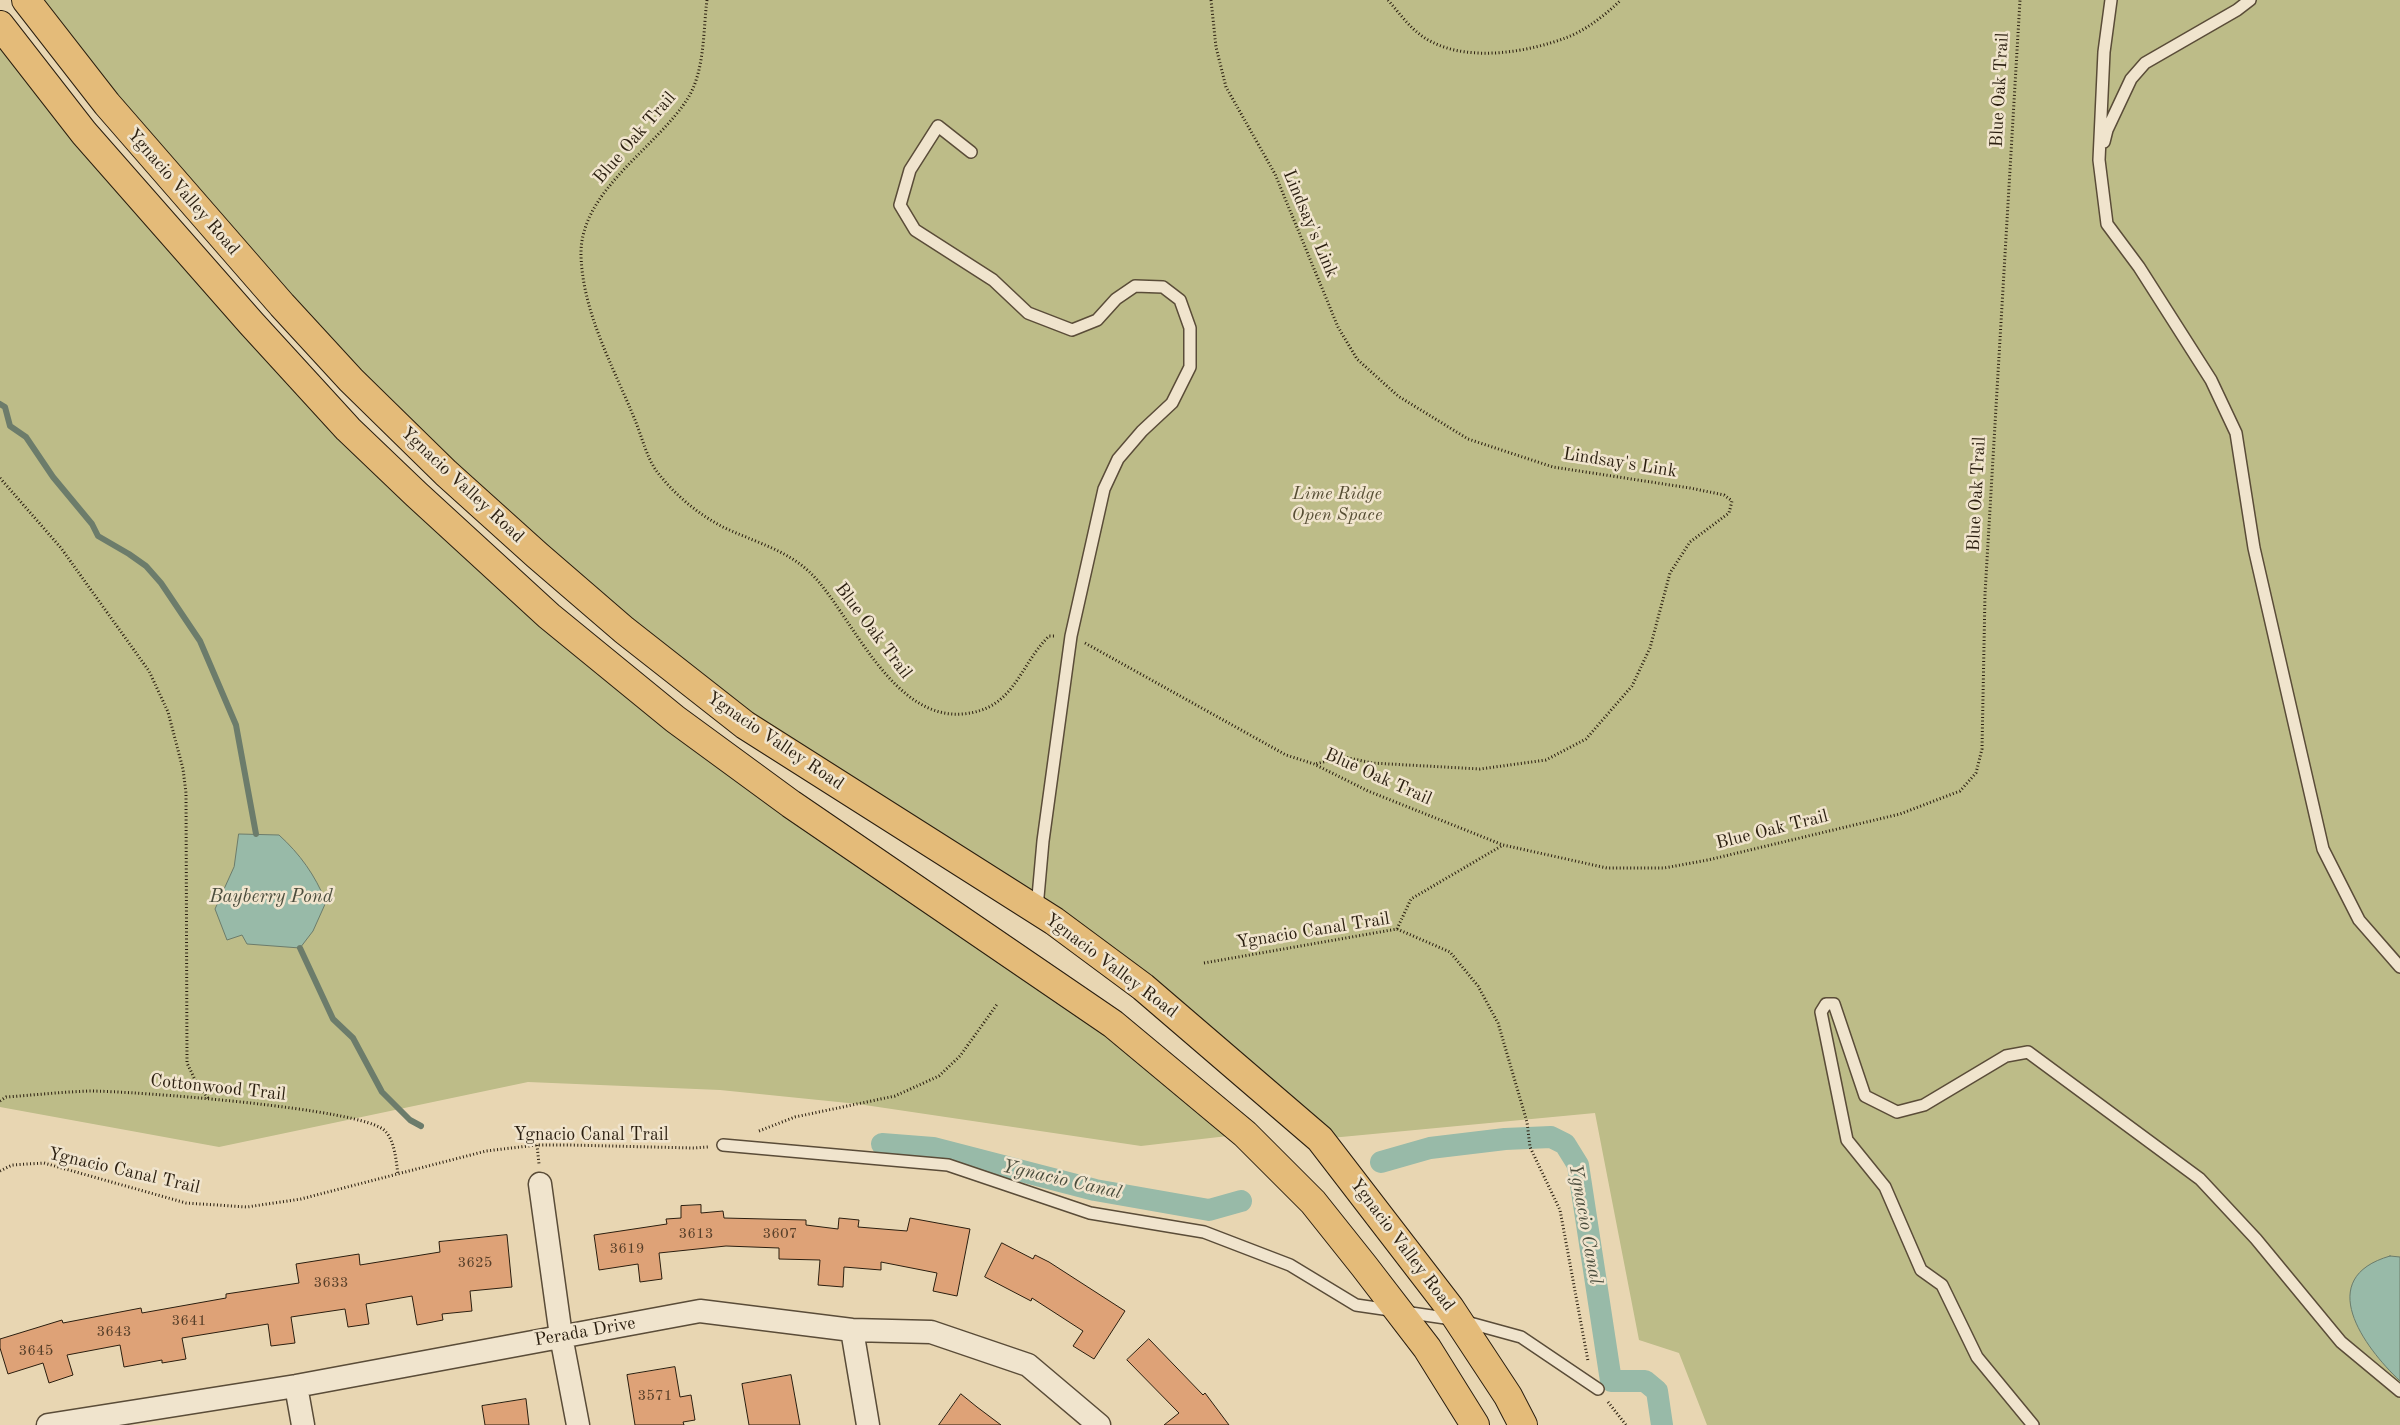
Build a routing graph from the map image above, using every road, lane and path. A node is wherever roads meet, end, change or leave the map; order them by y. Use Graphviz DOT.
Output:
graph roads {
  1 [pos="26,0"];
  2 [pos="707,0"];
  3 [pos="1211,0"];
  4 [pos="1388,0"];
  5 [pos="1621,0"];
  6 [pos="2020,0"];
  7 [pos="2111,0"];
  8 [pos="2250,0"];
  9 [pos="0,25"];
  10 [pos="971,152"];
  11 [pos="2099,160"];
  12 [pos="0,478"];
  13 [pos="1072,636"];
  14 [pos="1314,764"];
  15 [pos="1503,845"];
  16 [pos="1037,910"];
  17 [pos="1397,929"];
  18 [pos="1204,963"];
  19 [pos="2400,966"];
  20 [pos="998,1003"];
  21 [pos="208,1098"];
  22 [pos="0,1101"];
  23 [pos="722,1145"];
  24 [pos="0,1170"];
  25 [pos="398,1174"];
  26 [pos="540,1184"];
  27 [pos="1398,1310"];
  28 [pos="1458,1320"];
  29 [pos="852,1330"];
  30 [pos="561,1336"];
  31 [pos="296,1386"];
  32 [pos="1598,1389"];
  33 [pos="2400,1391"];
  34 [pos="48,1425"];
  35 [pos="302,1425"];
  36 [pos="578,1425"];
  37 [pos="868,1425"];
  38 [pos="1099,1425"];
  39 [pos="1475,1425"];
  40 [pos="1523,1425"];
  41 [pos="1626,1425"];
  42 [pos="2033,1425"];
  1 -- 16 [label="highway, Ygnacio Valley Road"];
  2 -- 13 [label="path, Blue Oak Trail"];
  3 -- 14 [label="path, Lindsay's Link"];
  4 -- 5 [label="path"];
  6 -- 15 [label="path, Blue Oak Trail"];
  7 -- 11 [label="lane"];
  8 -- 11 [label="lane"];
  9 -- 27 [label="highway, Ygnacio Valley Road"];
  10 -- 13 [label="lane"];
  11 -- 19 [label="lane"];
  12 -- 21 [label="path"];
  13 -- 14 [label="path, Blue Oak Trail"];
  13 -- 16 [label="lane"];
  14 -- 15 [label="path, Blue Oak Trail"];
  15 -- 17 [label="path"];
  16 -- 28 [label="highway, Ygnacio Valley Road"];
  17 -- 18 [label="path, Ygnacio Canal Trail"];
  17 -- 32 [label="path, Ygnacio Canal Trail"];
  20 -- 23 [label="path, Ygnacio Canal Trail"];
  21 -- 22 [label="path, Cottonwood Trail"];
  21 -- 25 [label="path, Cottonwood Trail"];
  23 -- 25 [label="path, Ygnacio Canal Trail"];
  23 -- 27 [label="lane"];
  24 -- 25 [label="path, Ygnacio Canal Trail"];
  26 -- 30 [label="street"];
  27 -- 28 [label="lane"];
  27 -- 39 [label="highway, Ygnacio Valley Road"];
  28 -- 32 [label="lane"];
  28 -- 40 [label="highway, Ygnacio Valley Road"];
  29 -- 30 [label="street, Perada Drive"];
  29 -- 37 [label="street"];
  29 -- 38 [label="street, Perada Drive"];
  30 -- 31 [label="street, Perada Drive"];
  30 -- 36 [label="street"];
  31 -- 34 [label="street, Perada Drive"];
  31 -- 35 [label="street"];
  32 -- 41 [label="path, Ygnacio Canal Trail"];
  33 -- 42 [label="lane"];
}
